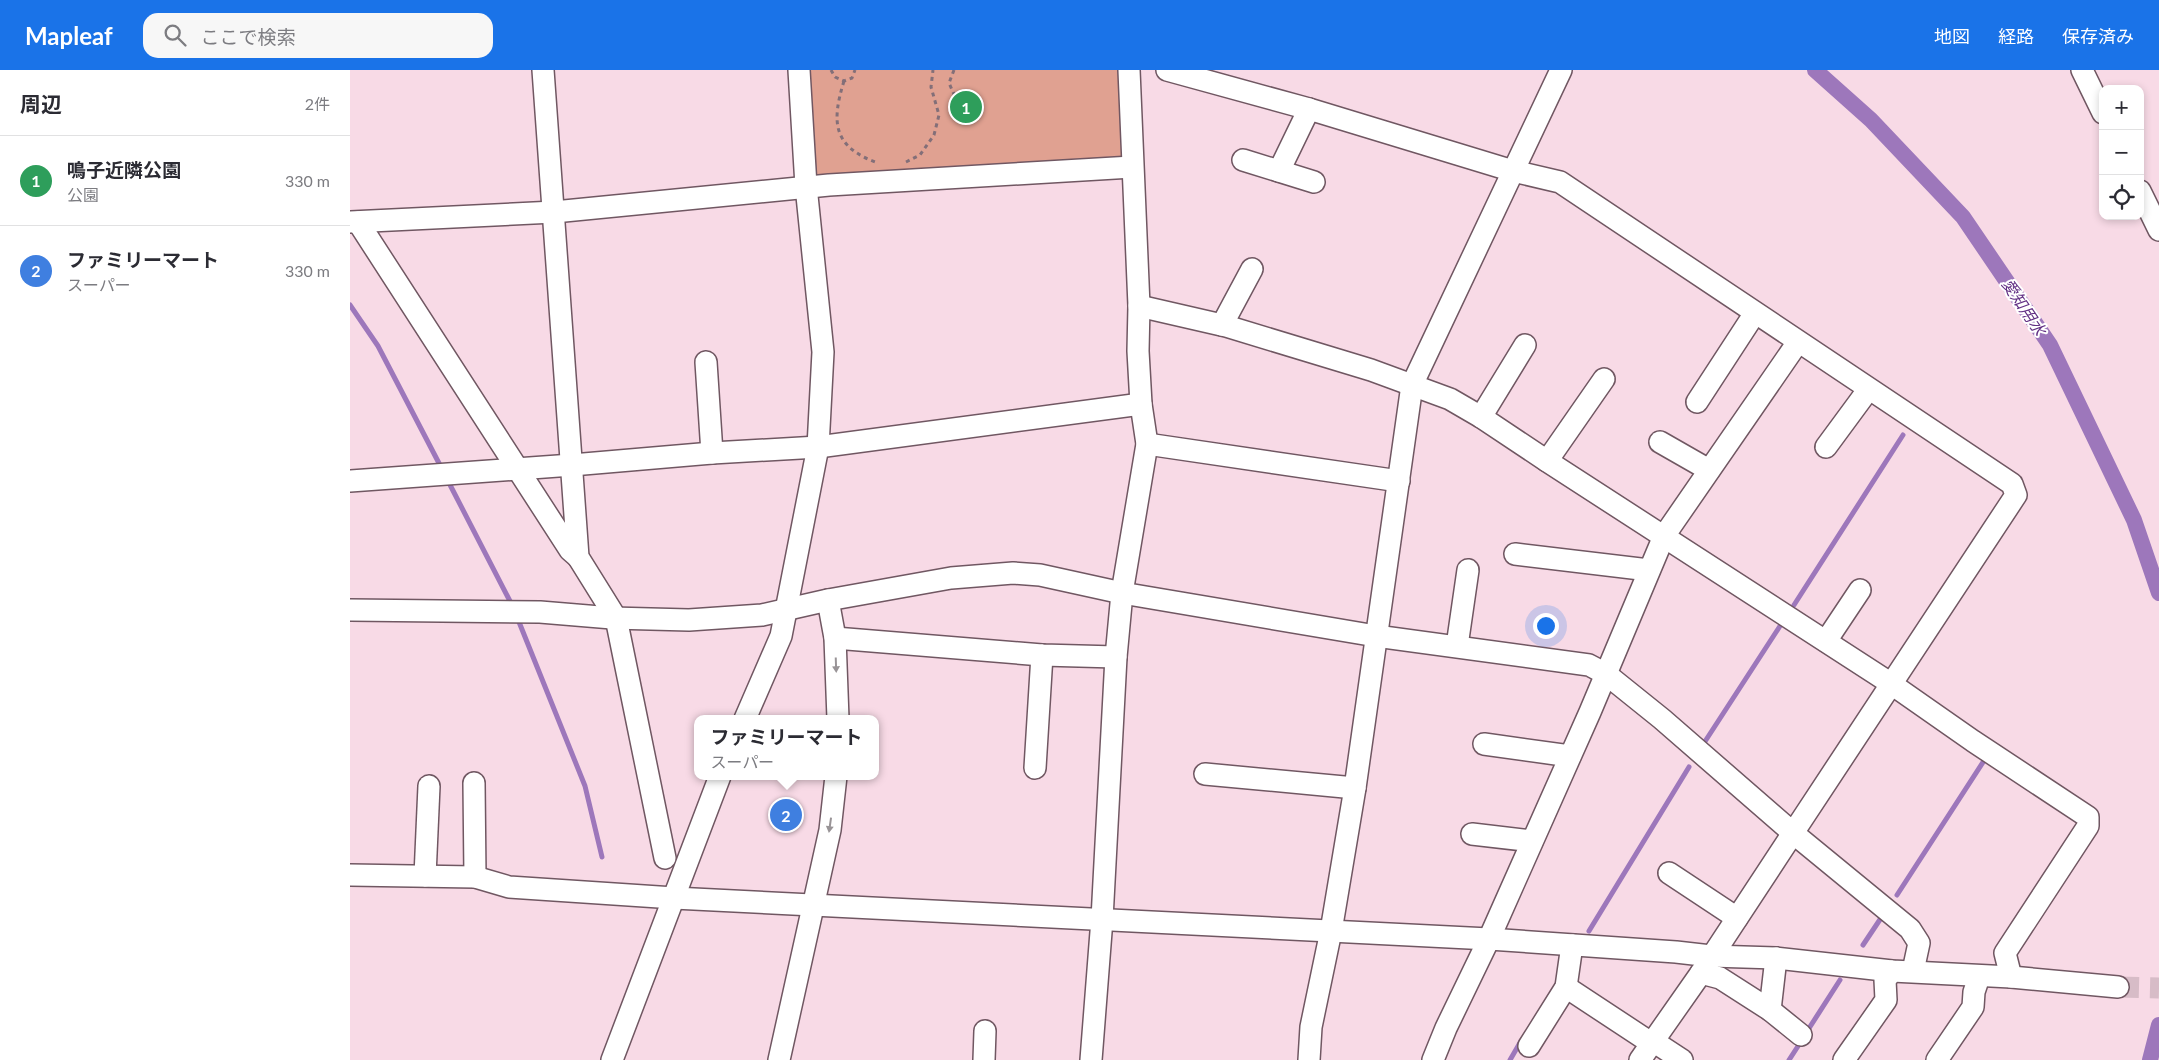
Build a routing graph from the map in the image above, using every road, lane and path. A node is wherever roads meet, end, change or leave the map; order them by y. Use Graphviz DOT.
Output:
graph roads {
  1 [pos="543,70"];
  2 [pos="799,70"];
  3 [pos="830,70"];
  4 [pos="855,70"];
  5 [pos="933,70"];
  6 [pos="954,70"];
  7 [pos="1129,70"];
  8 [pos="1167,70"];
  9 [pos="1561,70"];
  10 [pos="2082,70"];
  11 [pos="844,81"];
  12 [pos="2099,104"];
  13 [pos="1309,109"];
  14 [pos="957,119"];
  15 [pos="1243,160"];
  16 [pos="883,164"];
  17 [pos="902,164"];
  18 [pos="1132,168"];
  19 [pos="1279,171"];
  20 [pos="1513,172"];
  21 [pos="1314,182"];
  22 [pos="806,186"];
  23 [pos="2144,199"];
  24 [pos="554,212"];
  25 [pos="354,222"];
  26 [pos="2159,230"];
  27 [pos="1252,269"];
  28 [pos="1139,306"];
  29 [pos="1755,314"];
  30 [pos="1222,325"];
  31 [pos="1798,342"];
  32 [pos="1525,345"];
  33 [pos="706,362"];
  34 [pos="1604,379"];
  35 [pos="1412,385"];
  36 [pos="1868,390"];
  37 [pos="1697,402"];
  38 [pos="1141,404"];
  39 [pos="1481,416"];
  40 [pos="1660,442"];
  41 [pos="1147,444"];
  42 [pos="818,447"];
  43 [pos="1826,447"];
  44 [pos="712,453"];
  45 [pos="1547,461"];
  46 [pos="572,465"];
  47 [pos="517,469"];
  48 [pos="1709,470"];
  49 [pos="350,481"];
  50 [pos="1399,481"];
  51 [pos="1664,536"];
  52 [pos="1515,554"];
  53 [pos="578,557"];
  54 [pos="1468,570"];
  55 [pos="1649,570"];
  56 [pos="1860,590"];
  57 [pos="1122,594"];
  58 [pos="828,600"];
  59 [pos="786,608"];
  60 [pos="350,610"];
  61 [pos="616,618"];
  62 [pos="1376,636"];
  63 [pos="835,638"];
  64 [pos="1826,641"];
  65 [pos="1457,646"];
  66 [pos="1042,655"];
  67 [pos="1116,657"];
  68 [pos="1606,674"];
  69 [pos="1890,683"];
  70 [pos="747,715"];
  71 [pos="838,715"];
  72 [pos="1484,744"];
  73 [pos="1570,756"];
  74 [pos="1035,768"];
  75 [pos="1205,774"];
  76 [pos="718,780"];
  77 [pos="836,780"];
  78 [pos="474,783"];
  79 [pos="429,786"];
  80 [pos="1354,788"];
  81 [pos="1793,833"];
  82 [pos="1472,834"];
  83 [pos="1532,841"];
  84 [pos="665,858"];
  85 [pos="1669,873"];
  86 [pos="350,874"];
  87 [pos="425,876"];
  88 [pos="475,877"];
  89 [pos="674,898"];
  90 [pos="814,905"];
  91 [pos="1737,918"];
  92 [pos="1102,919"];
  93 [pos="1331,931"];
  94 [pos="1489,939"];
  95 [pos="1572,945"];
  96 [pos="1776,958"];
  97 [pos="1706,965"];
  98 [pos="1902,971"];
  99 [pos="1979,976"];
  100 [pos="2011,977"];
  101 [pos="1566,987"];
  102 [pos="2118,987"];
  103 [pos="1770,1010"];
  104 [pos="985,1030"];
  105 [pos="1800,1035"];
  106 [pos="1530,1046"];
  107 [pos="1648,1048"];
  108 [pos="612,1060"];
  109 [pos="779,1060"];
  110 [pos="984,1060"];
  111 [pos="1091,1060"];
  112 [pos="1309,1060"];
  113 [pos="1433,1060"];
  114 [pos="1682,1060"];
  115 [pos="1844,1060"];
  116 [pos="1937,1060"];
  1 -- 24 [label="street"];
  2 -- 22 [label="street"];
  3 -- 11 [label="path"];
  4 -- 11 [label="path"];
  5 -- 17 [label="path"];
  6 -- 14 [label="path"];
  7 -- 18 [label="street"];
  8 -- 13 [label="street"];
  9 -- 20 [label="street"];
  10 -- 12 [label="street"];
  11 -- 16 [label="path"];
  13 -- 19 [label="street"];
  13 -- 20 [label="street"];
  15 -- 19 [label="street"];
  18 -- 22 [label="street"];
  18 -- 28 [label="street"];
  19 -- 21 [label="street"];
  20 -- 29 [label="street"];
  20 -- 35 [label="street"];
  22 -- 24 [label="street"];
  22 -- 42 [label="street"];
  23 -- 26 [label="street"];
  24 -- 25 [label="street"];
  24 -- 46 [label="street"];
  25 -- 47 [label="street"];
  27 -- 30 [label="street"];
  28 -- 30 [label="street"];
  28 -- 38 [label="street"];
  29 -- 31 [label="street"];
  29 -- 37 [label="street"];
  30 -- 35 [label="street"];
  31 -- 36 [label="street"];
  31 -- 48 [label="street"];
  32 -- 39 [label="street"];
  33 -- 44 [label="street"];
  34 -- 45 [label="street"];
  35 -- 39 [label="street"];
  35 -- 50 [label="street"];
  36 -- 43 [label="street"];
  36 -- 69 [label="street"];
  38 -- 41 [label="street"];
  38 -- 42 [label="street"];
  39 -- 45 [label="street"];
  40 -- 48 [label="street"];
  41 -- 50 [label="street"];
  41 -- 57 [label="street"];
  42 -- 44 [label="street"];
  42 -- 59 [label="street"];
  44 -- 46 [label="street"];
  45 -- 51 [label="street"];
  46 -- 47 [label="street"];
  46 -- 53 [label="street"];
  47 -- 49 [label="street"];
  47 -- 53 [label="street"];
  48 -- 51 [label="street"];
  50 -- 62 [label="street"];
  51 -- 55 [label="street"];
  51 -- 64 [label="street"];
  52 -- 55 [label="street"];
  53 -- 61 [label="street"];
  54 -- 65 [label="street"];
  55 -- 68 [label="street"];
  56 -- 64 [label="street"];
  57 -- 58 [label="street"];
  57 -- 62 [label="street"];
  57 -- 67 [label="street"];
  58 -- 59 [label="street"];
  58 -- 63 [label="street"];
  59 -- 61 [label="street"];
  59 -- 70 [label="street"];
  60 -- 61 [label="street"];
  61 -- 84 [label="street"];
  62 -- 65 [label="street"];
  62 -- 80 [label="street"];
  63 -- 66 [label="street"];
  63 -- 71 [label="street, one-way"];
  64 -- 69 [label="street"];
  65 -- 68 [label="street"];
  66 -- 67 [label="street"];
  66 -- 74 [label="street"];
  67 -- 92 [label="street"];
  68 -- 73 [label="street"];
  68 -- 81 [label="street"];
  69 -- 81 [label="street"];
  69 -- 100 [label="street"];
  72 -- 73 [label="street"];
  73 -- 83 [label="street"];
  75 -- 80 [label="street"];
  76 -- 89 [label="street"];
  77 -- 90 [label="street, one-way"];
  78 -- 88 [label="street"];
  79 -- 87 [label="street"];
  80 -- 93 [label="street"];
  81 -- 91 [label="street"];
  81 -- 98 [label="street"];
  82 -- 83 [label="street"];
  83 -- 94 [label="street"];
  85 -- 91 [label="street"];
  86 -- 87 [label="street"];
  87 -- 88 [label="street"];
  88 -- 89 [label="street"];
  89 -- 90 [label="street"];
  89 -- 108 [label="street"];
  90 -- 92 [label="street"];
  90 -- 109 [label="street"];
  91 -- 97 [label="street"];
  92 -- 93 [label="street"];
  92 -- 111 [label="street"];
  93 -- 94 [label="street"];
  93 -- 112 [label="street"];
  94 -- 95 [label="street"];
  94 -- 113 [label="street"];
  95 -- 97 [label="street"];
  95 -- 101 [label="street"];
  96 -- 97 [label="street"];
  96 -- 98 [label="street"];
  96 -- 103 [label="street"];
  97 -- 103 [label="street"];
  97 -- 107 [label="street"];
  98 -- 99 [label="street"];
  98 -- 115 [label="street"];
  99 -- 100 [label="street"];
  99 -- 116 [label="street"];
  100 -- 102 [label="street"];
  101 -- 106 [label="street"];
  101 -- 107 [label="street"];
  103 -- 105 [label="street"];
  104 -- 110 [label="street"];
  107 -- 114 [label="street"];
}
